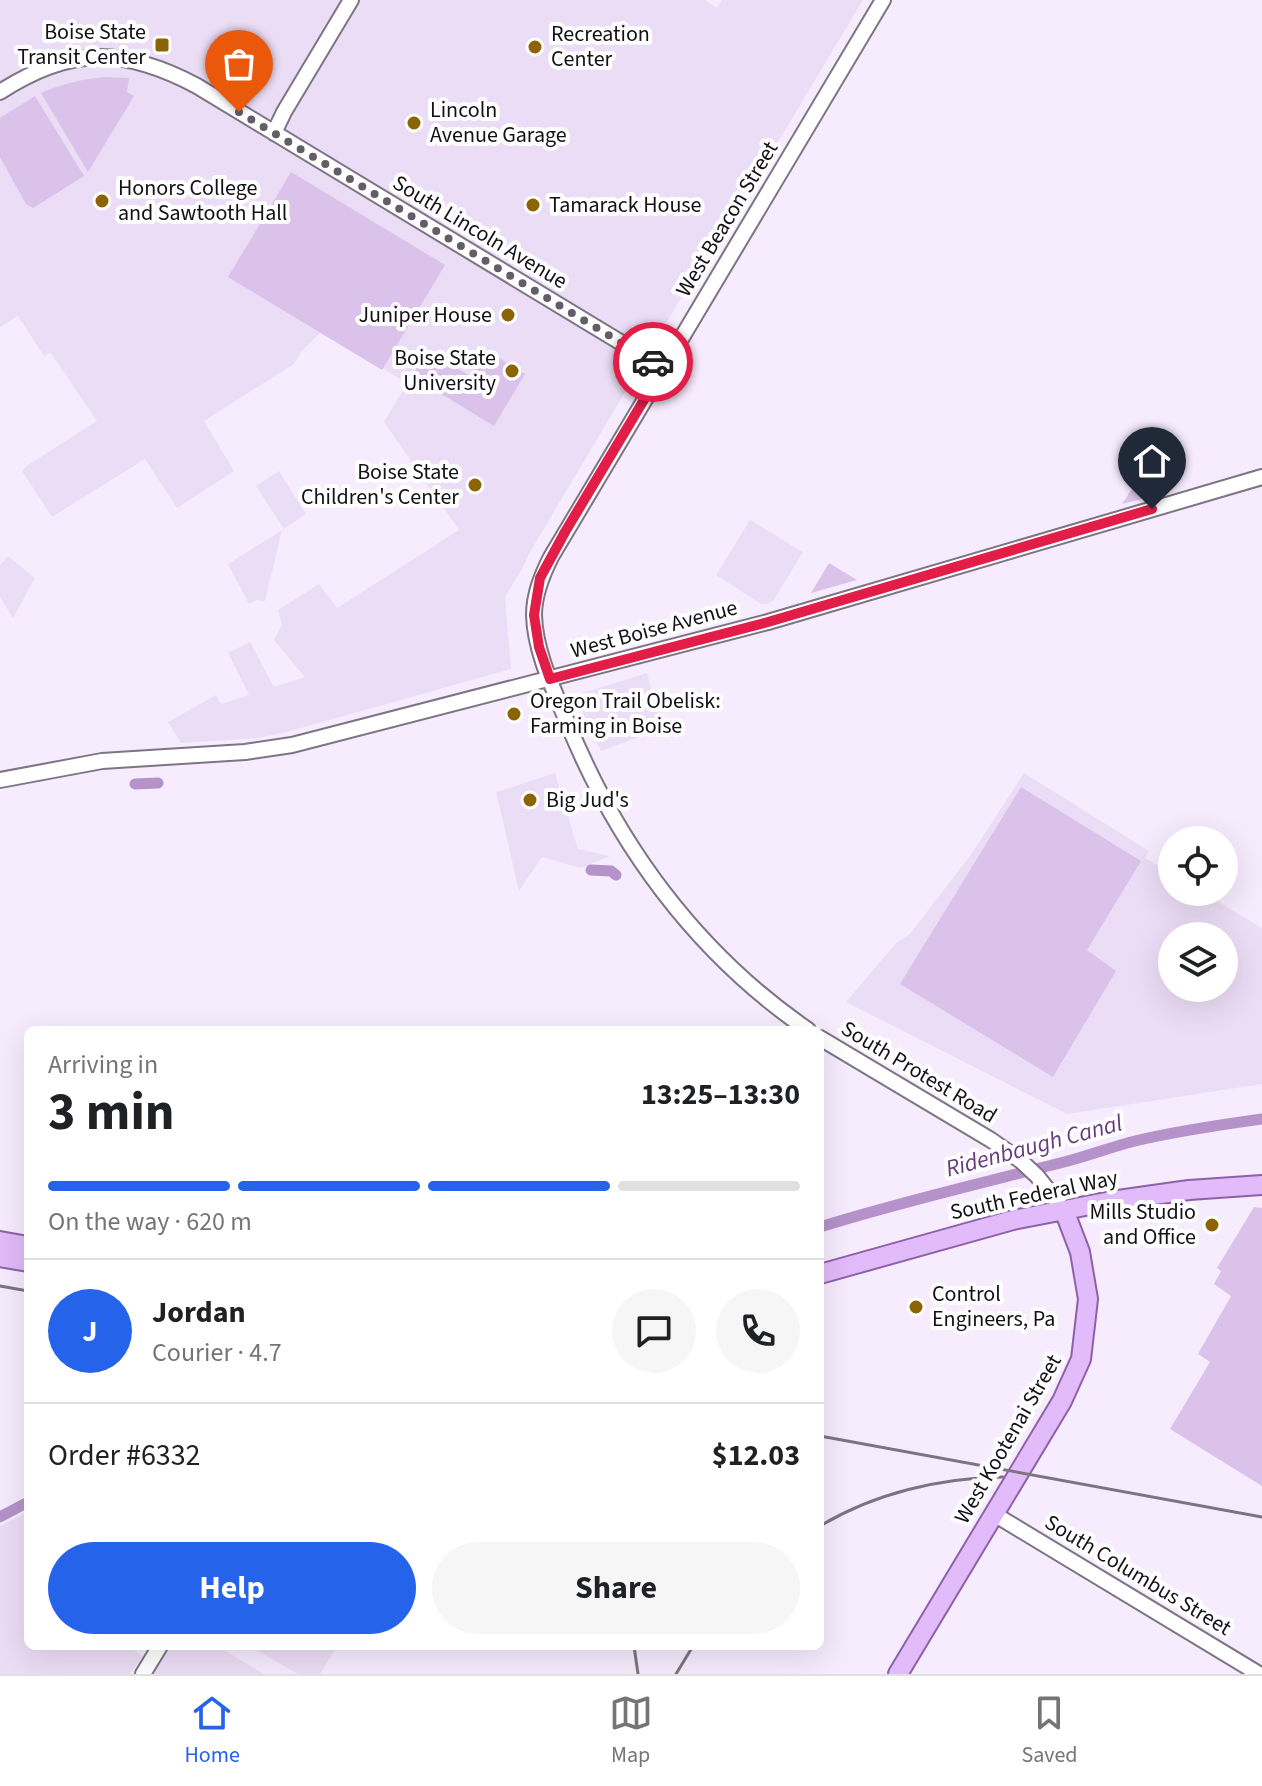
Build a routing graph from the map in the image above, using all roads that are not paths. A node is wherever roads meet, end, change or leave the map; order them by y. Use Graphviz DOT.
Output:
graph roads {
  1 [pos="351,0"];
  2 [pos="883,0"];
  3 [pos="0,92"];
  4 [pos="274,133"];
  5 [pos="663,368"];
  6 [pos="1262,477"];
  7 [pos="550,679"];
  8 [pos="0,780"];
  9 [pos="803,1026"];
  10 [pos="824,1040"];
  11 [pos="1262,1185"];
  12 [pos="1064,1210"];
  13 [pos="0,1241"];
  14 [pos="24,1245"];
  15 [pos="0,1257"];
  16 [pos="24,1261"];
  17 [pos="824,1273"];
  18 [pos="994,1514"];
  19 [pos="158,1650"];
  20 [pos="143,1674"];
  21 [pos="898,1674"];
  22 [pos="1259,1674"];
  1 -- 4 [label="street"];
  2 -- 5 [label="street, West Beacon Street"];
  3 -- 4 [label="street, South Lincoln Avenue"];
  4 -- 5 [label="street, South Lincoln Avenue"];
  5 -- 7 [label="street, West Beacon Street"];
  6 -- 7 [label="street, West Boise Avenue"];
  7 -- 8 [label="street, West Boise Avenue"];
  7 -- 9 [label="street, South Protest Road"];
  10 -- 12 [label="street, South Protest Road"];
  11 -- 12 [label="main road, South Federal Way"];
  12 -- 17 [label="main road, South Federal Way"];
  12 -- 18 [label="main road, West Kootenai Street"];
  13 -- 14 [label="main road"];
  15 -- 16 [label="main road"];
  18 -- 21 [label="main road, West Kootenai Street"];
  18 -- 22 [label="street, South Columbus Street"];
  19 -- 20 [label="street"];
}
